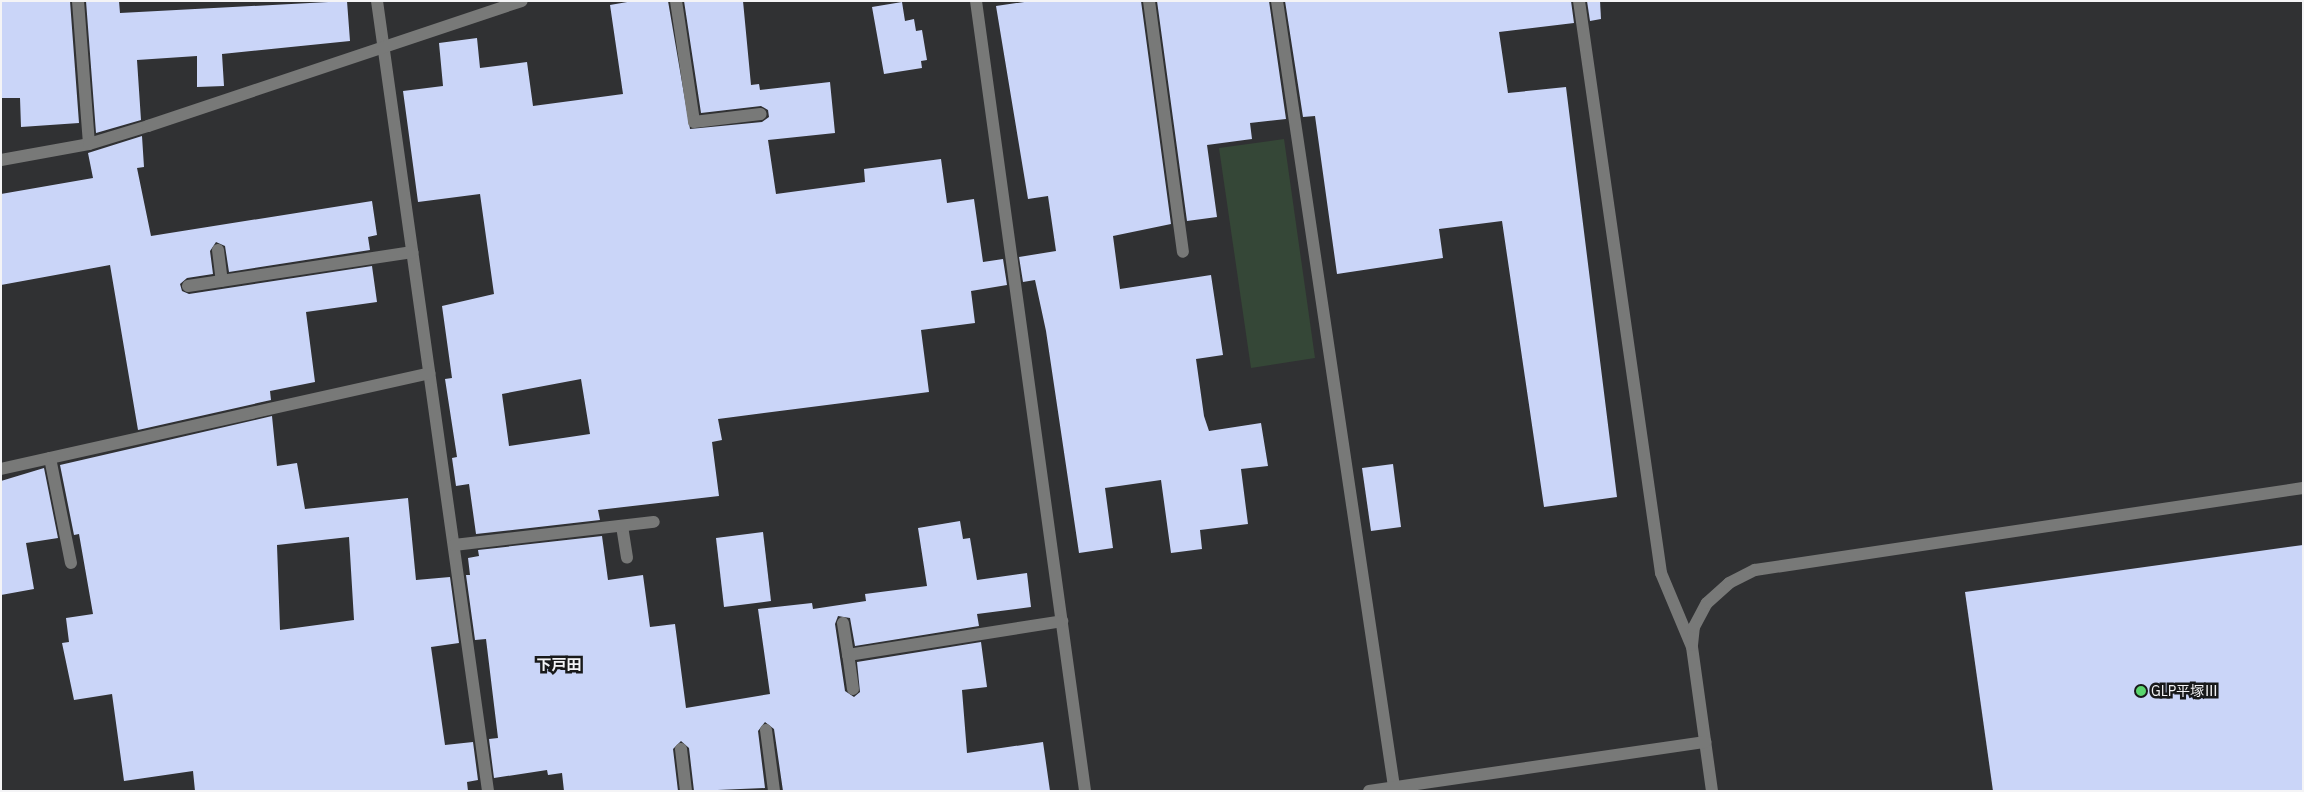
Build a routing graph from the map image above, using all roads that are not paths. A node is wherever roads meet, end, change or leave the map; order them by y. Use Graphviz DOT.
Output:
graph roads {
  1 [pos="78,1"];
  2 [pos="377,1"];
  3 [pos="522,1"];
  4 [pos="676,1"];
  5 [pos="976,1"];
  6 [pos="1149,1"];
  7 [pos="1277,1"];
  8 [pos="1579,1"];
  9 [pos="384,48"];
  10 [pos="761,114"];
  11 [pos="89,144"];
  12 [pos="1,160"];
  13 [pos="218,250"];
  14 [pos="412,252"];
  15 [pos="1183,252"];
  16 [pos="222,281"];
  17 [pos="188,286"];
  18 [pos="429,373"];
  19 [pos="50,458"];
  20 [pos="1,469"];
  21 [pos="2303,488"];
  22 [pos="654,522"];
  23 [pos="622,526"];
  24 [pos="454,545"];
  25 [pos="627,558"];
  26 [pos="71,563"];
  27 [pos="1062,621"];
  28 [pos="843,623"];
  29 [pos="1692,647"];
  30 [pos="848,655"];
  31 [pos="853,689"];
  32 [pos="766,730"];
  33 [pos="1705,742"];
  34 [pos="680,749"];
  35 [pos="1394,787"];
  36 [pos="488,791"];
  37 [pos="686,791"];
  38 [pos="774,791"];
  39 [pos="1085,791"];
  40 [pos="1369,791"];
  41 [pos="1712,791"];
  1 -- 11 [label="street"];
  2 -- 9 [label="street"];
  3 -- 9 [label="street"];
  4 -- 10 [label="street"];
  5 -- 27 [label="street"];
  6 -- 15 [label="street"];
  7 -- 35 [label="street"];
  8 -- 29 [label="street"];
  9 -- 11 [label="street"];
  9 -- 14 [label="street"];
  11 -- 12 [label="street"];
  13 -- 16 [label="street"];
  14 -- 16 [label="street"];
  14 -- 18 [label="street"];
  16 -- 17 [label="street"];
  18 -- 19 [label="street"];
  18 -- 24 [label="street"];
  19 -- 20 [label="street"];
  19 -- 26 [label="street"];
  21 -- 29 [label="street"];
  22 -- 23 [label="street"];
  23 -- 24 [label="street"];
  23 -- 25 [label="street"];
  24 -- 36 [label="street"];
  27 -- 30 [label="street"];
  27 -- 39 [label="street"];
  28 -- 30 [label="street"];
  29 -- 33 [label="street"];
  30 -- 31 [label="street"];
  32 -- 38 [label="street"];
  33 -- 35 [label="street"];
  33 -- 41 [label="street"];
  34 -- 37 [label="street"];
  35 -- 40 [label="street"];
}
